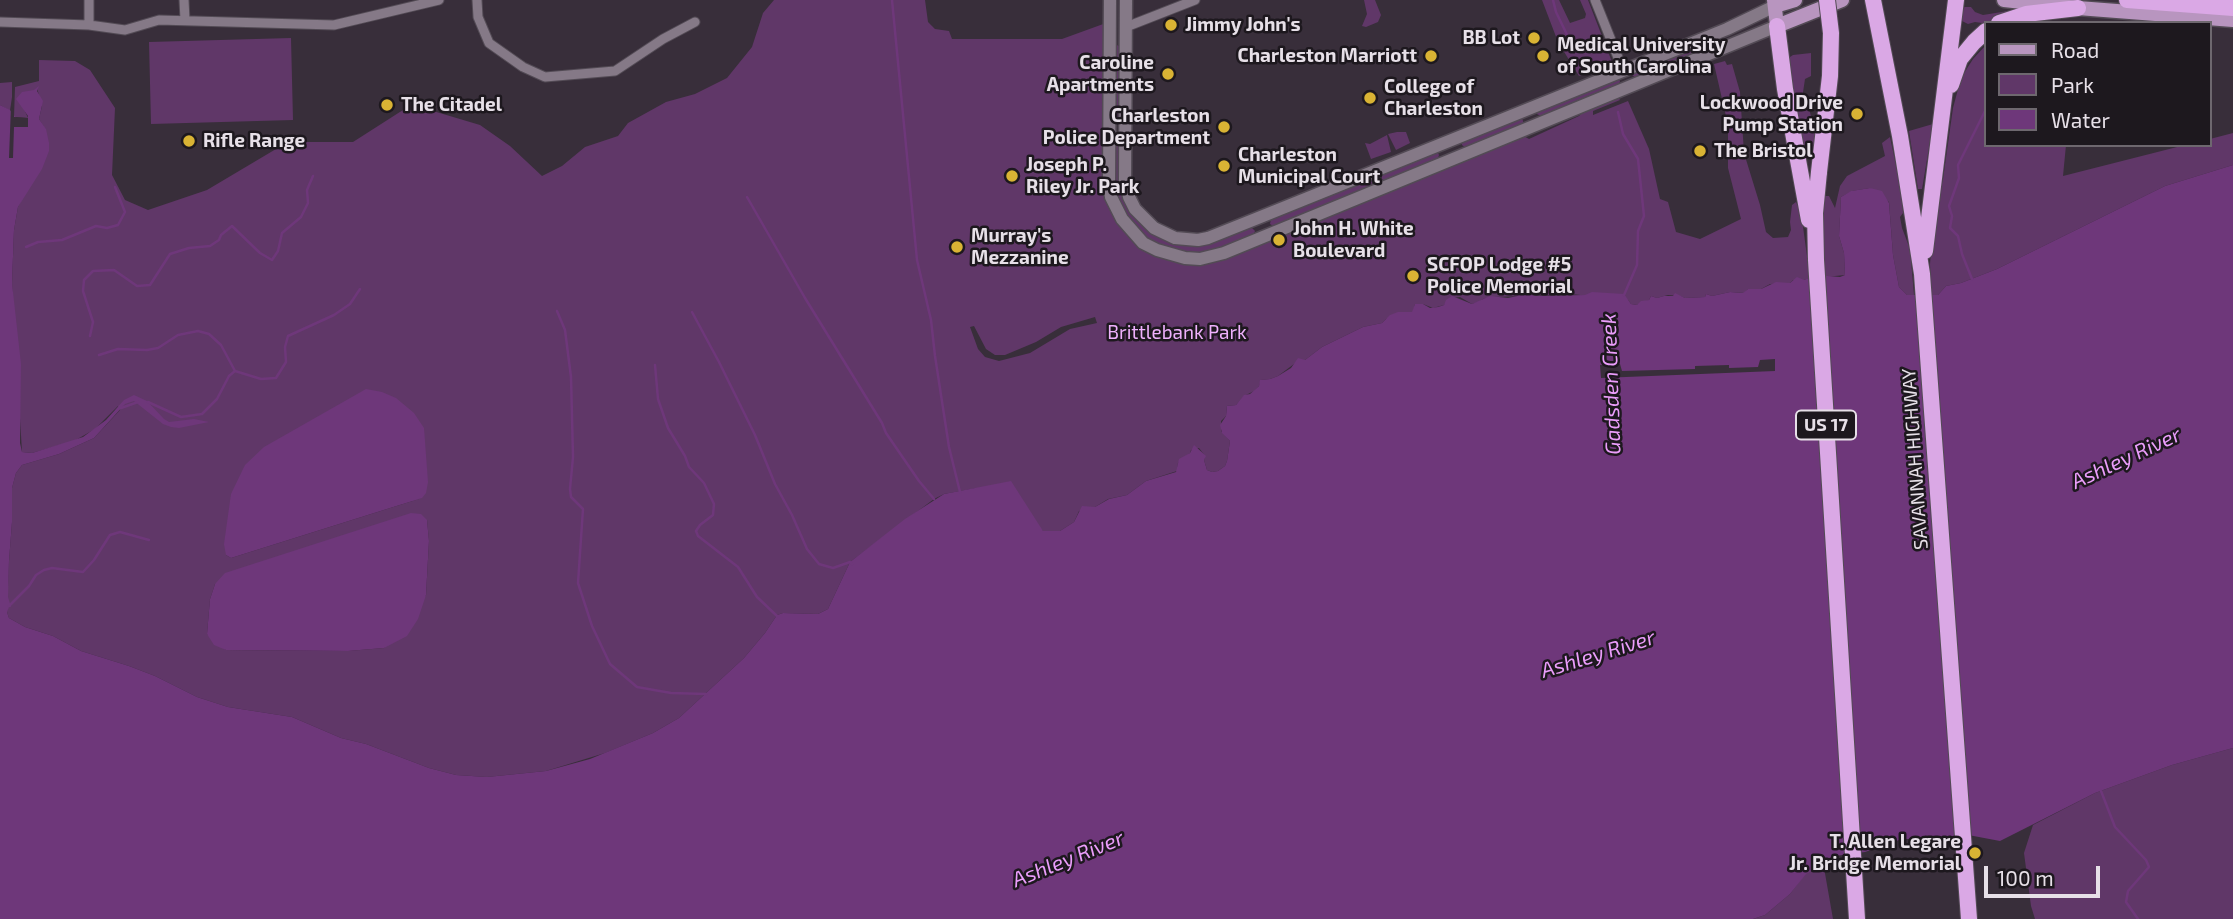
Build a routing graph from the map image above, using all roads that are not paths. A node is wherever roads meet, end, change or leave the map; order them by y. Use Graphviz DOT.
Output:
graph roads {
  1 [pos="89,0"];
  2 [pos="184,0"];
  3 [pos="439,0"];
  4 [pos="477,0"];
  5 [pos="1110,0"];
  6 [pos="1126,0"];
  7 [pos="1195,0"];
  8 [pos="1595,0"];
  9 [pos="1795,0"];
  10 [pos="1828,0"];
  11 [pos="1842,0"];
  12 [pos="1872,0"];
  13 [pos="1956,0"];
  14 [pos="2004,0"];
  15 [pos="2127,0"];
  16 [pos="1774,3"];
  17 [pos="2078,8"];
  18 [pos="2233,8"];
  19 [pos="185,20"];
  20 [pos="2233,20"];
  21 [pos="2005,21"];
  22 [pos="0,22"];
  23 [pos="695,22"];
  24 [pos="89,26"];
  25 [pos="1777,26"];
  26 [pos="1126,29"];
  27 [pos="1727,29"];
  28 [pos="1984,33"];
  29 [pos="1110,40"];
  30 [pos="1732,44"];
  31 [pos="1623,70"];
  32 [pos="1629,87"];
  33 [pos="1527,109"];
  34 [pos="1942,121"];
  35 [pos="1533,127"];
  36 [pos="1110,133"];
  37 [pos="1125,134"];
  38 [pos="1446,142"];
  39 [pos="1453,159"];
  40 [pos="1372,172"];
  41 [pos="1380,189"];
  42 [pos="1258,218"];
  43 [pos="1266,236"];
  44 [pos="1816,260"];
  45 [pos="1922,277"];
  46 [pos="1857,919"];
  47 [pos="1969,919"];
  1 -- 24 [label="street"];
  2 -- 19 [label="street"];
  3 -- 19 [label="street"];
  4 -- 23 [label="street"];
  5 -- 29 [label="main road"];
  6 -- 26 [label="main road"];
  7 -- 26 [label="street"];
  8 -- 31 [label="street"];
  9 -- 16 [label="main road"];
  10 -- 44 [label="highway, US 17, bridge"];
  11 -- 25 [label="main road"];
  12 -- 45 [label="highway, SAVANNAH HIGHWAY"];
  13 -- 34 [label="highway"];
  14 -- 17 [label="main road"];
  15 -- 18 [label="highway"];
  16 -- 25 [label="main road"];
  16 -- 27 [label="main road"];
  17 -- 20 [label="main road"];
  17 -- 21 [label="highway"];
  19 -- 24 [label="street"];
  22 -- 24 [label="street"];
  25 -- 30 [label="main road"];
  25 -- 44 [label="highway"];
  26 -- 29 [label="main road"];
  26 -- 37 [label="main road"];
  27 -- 30 [label="main road"];
  27 -- 31 [label="main road"];
  28 -- 34 [label="highway"];
  29 -- 36 [label="main road"];
  30 -- 32 [label="main road"];
  31 -- 32 [label="main road"];
  31 -- 33 [label="main road"];
  32 -- 35 [label="main road"];
  33 -- 35 [label="main road"];
  33 -- 38 [label="main road"];
  34 -- 45 [label="highway"];
  35 -- 39 [label="main road"];
  36 -- 37 [label="main road"];
  36 -- 43 [label="main road"];
  37 -- 42 [label="main road"];
  38 -- 39 [label="main road"];
  38 -- 40 [label="main road"];
  39 -- 41 [label="main road"];
  40 -- 41 [label="main road"];
  40 -- 42 [label="main road"];
  41 -- 43 [label="main road"];
  42 -- 43 [label="main road"];
  44 -- 46 [label="highway, US 17"];
  45 -- 47 [label="highway, SAVANNAH HIGHWAY"];
}
